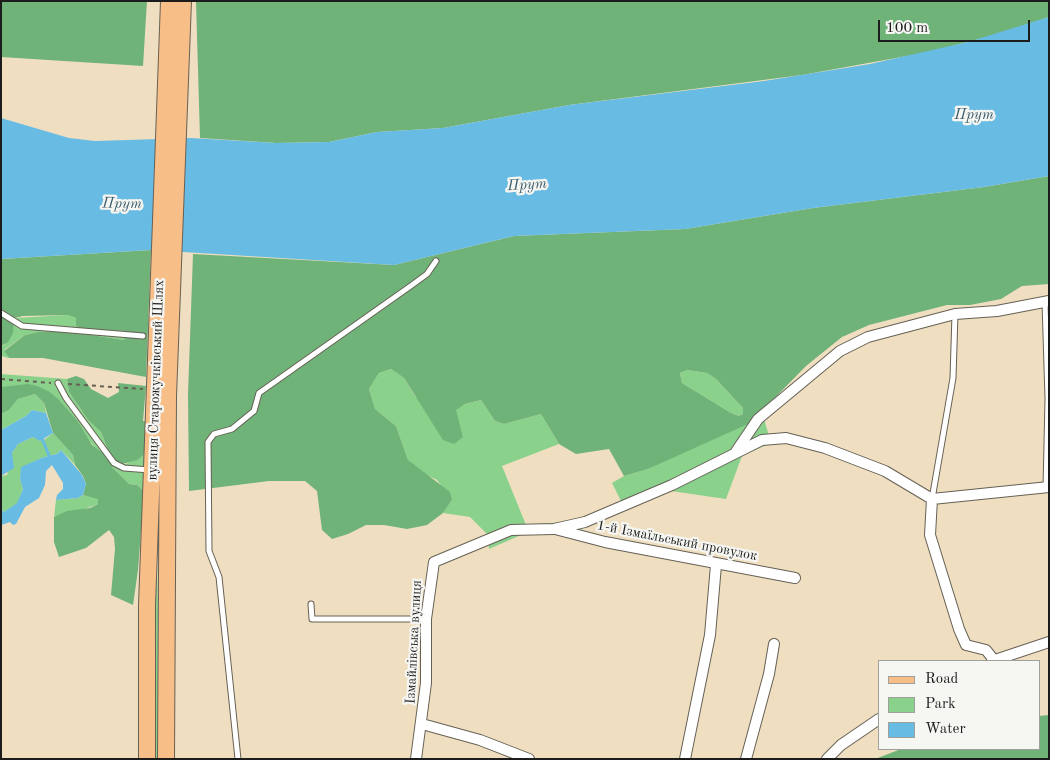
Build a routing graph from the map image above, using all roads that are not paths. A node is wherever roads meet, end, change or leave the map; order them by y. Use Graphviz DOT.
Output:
graph roads {
  1 [pos="169,1"];
  2 [pos="183,1"];
  3 [pos="436,261"];
  4 [pos="1047,301"];
  5 [pos="1,313"];
  6 [pos="955,314"];
  7 [pos="143,336"];
  8 [pos="58,383"];
  9 [pos="162,393"];
  10 [pos="734,454"];
  11 [pos="153,470"];
  12 [pos="1047,487"];
  13 [pos="932,499"];
  14 [pos="554,529"];
  15 [pos="716,564"];
  16 [pos="795,578"];
  17 [pos="311,604"];
  18 [pos="426,619"];
  19 [pos="1049,642"];
  20 [pos="774,644"];
  21 [pos="992,660"];
  22 [pos="996,660"];
  23 [pos="878,720"];
  24 [pos="422,724"];
  25 [pos="147,759"];
  26 [pos="166,759"];
  27 [pos="238,759"];
  28 [pos="416,759"];
  29 [pos="529,759"];
  30 [pos="685,759"];
  31 [pos="746,759"];
  32 [pos="827,759"];
  1 -- 9 [label="main road, вулиця Старожучківський Шлях"];
  2 -- 9 [label="main road, вулиця Старожучківський Шлях"];
  3 -- 27 [label="lane"];
  4 -- 6 [label="street"];
  4 -- 12 [label="lane"];
  5 -- 7 [label="lane"];
  6 -- 10 [label="street"];
  6 -- 13 [label="lane"];
  8 -- 11 [label="lane"];
  9 -- 11 [label="main road, вулиця Старожучківський Шлях"];
  9 -- 26 [label="main road, вулиця Старожучківський Шлях"];
  10 -- 13 [label="street"];
  10 -- 14 [label="street"];
  11 -- 25 [label="main road, вулиця Старожучківський Шлях"];
  12 -- 13 [label="street"];
  13 -- 21 [label="street"];
  14 -- 15 [label="street, 1-й Ізмаїльський провулок"];
  14 -- 18 [label="street, Ізмайлівська вулиця"];
  15 -- 16 [label="street, 1-й Ізмаїльський провулок"];
  15 -- 30 [label="street"];
  17 -- 18 [label="lane"];
  18 -- 24 [label="street, Ізмайлівська вулиця"];
  19 -- 22 [label="street"];
  20 -- 31 [label="street"];
  23 -- 32 [label="street"];
  24 -- 28 [label="street, Ізмайлівська вулиця"];
  24 -- 29 [label="street"];
}
